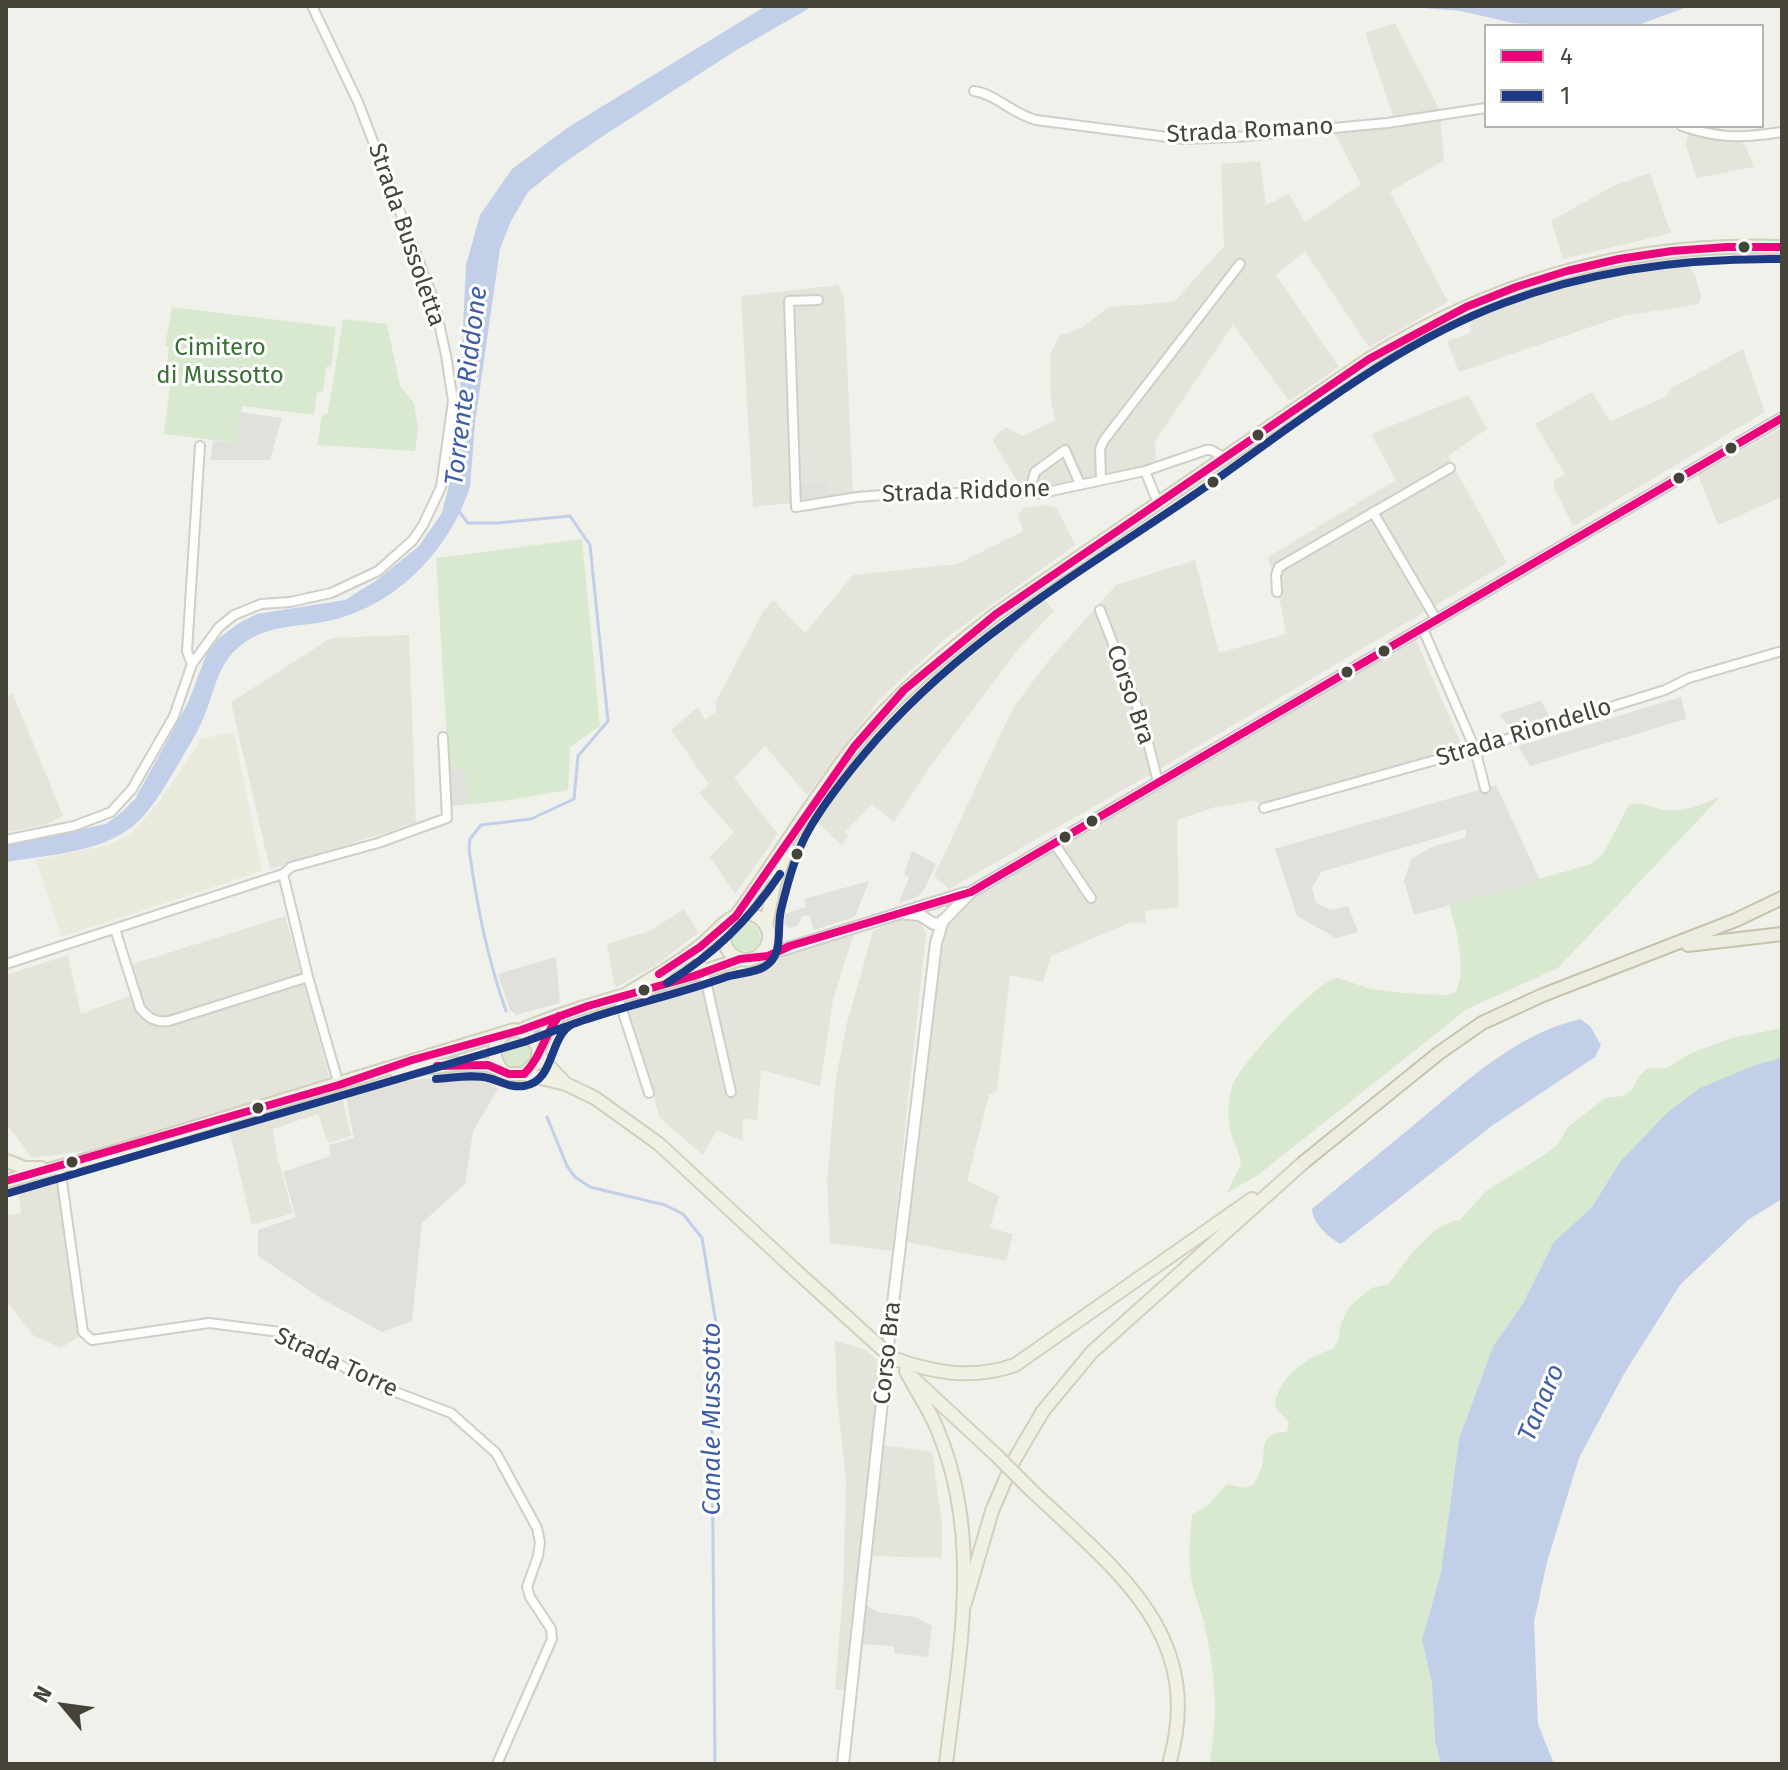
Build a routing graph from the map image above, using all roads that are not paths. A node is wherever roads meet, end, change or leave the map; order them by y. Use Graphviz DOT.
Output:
graph roads {
  1 [pos="312,6"];
  2 [pos="974,91"];
  3 [pos="1484,108"];
  4 [pos="1688,128"];
  5 [pos="1782,132"];
  6 [pos="1782,247"];
  7 [pos="1240,264"];
  8 [pos="818,300"];
  9 [pos="1782,418"];
  10 [pos="200,446"];
  11 [pos="1225,458"];
  12 [pos="1450,468"];
  13 [pos="1145,471"];
  14 [pos="1101,479"];
  15 [pos="1080,484"];
  16 [pos="1029,493"];
  17 [pos="1158,503"];
  18 [pos="1373,512"];
  19 [pos="1277,592"];
  20 [pos="1100,610"];
  21 [pos="1436,619"];
  22 [pos="1422,627"];
  23 [pos="1782,651"];
  24 [pos="192,664"];
  25 [pos="443,737"];
  26 [pos="1475,749"];
  27 [pos="1158,782"];
  28 [pos="1485,788"];
  29 [pos="1264,808"];
  30 [pos="791,838"];
  31 [pos="6,840"];
  32 [pos="1054,843"];
  33 [pos="768,870"];
  34 [pos="283,874"];
  35 [pos="774,885"];
  36 [pos="971,892"];
  37 [pos="1091,898"];
  38 [pos="1782,898"];
  39 [pos="933,904"];
  40 [pos="1782,906"];
  41 [pos="899,913"];
  42 [pos="944,919"];
  43 [pos="732,920"];
  44 [pos="928,920"];
  45 [pos="1736,920"];
  46 [pos="115,929"];
  47 [pos="767,930"];
  48 [pos="1782,934"];
  49 [pos="936,943"];
  50 [pos="790,946"];
  51 [pos="700,947"];
  52 [pos="1669,947"];
  53 [pos="756,958"];
  54 [pos="740,959"];
  55 [pos="6,964"];
  56 [pos="704,973"];
  57 [pos="308,977"];
  58 [pos="623,995"];
  59 [pos="559,1016"];
  60 [pos="521,1030"];
  61 [pos="507,1033"];
  62 [pos="539,1052"];
  63 [pos="502,1070"];
  64 [pos="379,1072"];
  65 [pos="524,1074"];
  66 [pos="566,1084"];
  67 [pos="339,1085"];
  68 [pos="731,1092"];
  69 [pos="649,1093"];
  70 [pos="6,1161"];
  71 [pos="1304,1162"];
  72 [pos="60,1167"];
  73 [pos="6,1173"];
  74 [pos="6,1181"];
  75 [pos="906,1367"];
  76 [pos="965,1603"];
  77 [pos="952,1713"];
  78 [pos="497,1764"];
  79 [pos="843,1764"];
  80 [pos="946,1764"];
  81 [pos="953,1764"];
  82 [pos="1169,1764"];
  1 -- 24 [label="street, Strada Bussoletta"];
  2 -- 3 [label="street, Strada Romano"];
  4 -- 5 [label="street"];
  6 -- 11 [label="main road"];
  7 -- 14 [label="street"];
  8 -- 16 [label="street, Strada Riddone"];
  9 -- 21 [label="street, Corso Bra"];
  10 -- 24 [label="street, Strada Bussoletta"];
  11 -- 13 [label="street, Strada Riddone"];
  11 -- 17 [label="main road"];
  12 -- 18 [label="street"];
  13 -- 14 [label="street, Strada Riddone"];
  13 -- 17 [label="street"];
  14 -- 15 [label="street, Strada Riddone"];
  15 -- 16 [label="street, Strada Riddone"];
  15 -- 16 [label="street"];
  17 -- 30 [label="main road"];
  18 -- 19 [label="street"];
  18 -- 21 [label="street"];
  20 -- 27 [label="street, Corso Bra"];
  21 -- 22 [label="street, Corso Bra"];
  22 -- 26 [label="street"];
  22 -- 27 [label="street, Corso Bra"];
  23 -- 26 [label="street, Strada Riondello"];
  24 -- 31 [label="street, Strada Bussoletta"];
  25 -- 34 [label="street"];
  26 -- 28 [label="street"];
  26 -- 29 [label="street, Strada Riondello"];
  27 -- 32 [label="street, Corso Bra"];
  30 -- 33 [label="main road"];
  30 -- 35 [label="main road"];
  32 -- 36 [label="street, Corso Bra"];
  32 -- 37 [label="street"];
  33 -- 35 [label="street"];
  33 -- 43 [label="main road"];
  34 -- 46 [label="street"];
  34 -- 57 [label="street"];
  35 -- 47 [label="main road"];
  36 -- 39 [label="street, Corso Bra"];
  36 -- 42 [label="street, Corso Bra"];
  38 -- 45 [label="highway"];
  39 -- 41 [label="street, Corso Bra"];
  39 -- 42 [label="street"];
  39 -- 44 [label="street"];
  40 -- 45 [label="highway"];
  41 -- 44 [label="street, Corso Bra"];
  41 -- 50 [label="street, Corso Bra"];
  42 -- 44 [label="street"];
  42 -- 49 [label="street, Corso Bra"];
  43 -- 47 [label="main road"];
  43 -- 51 [label="main road"];
  43 -- 54 [label="main road"];
  44 -- 49 [label="street, Corso Bra"];
  45 -- 52 [label="highway"];
  46 -- 55 [label="street"];
  46 -- 57 [label="street"];
  47 -- 50 [label="street"];
  47 -- 53 [label="main road"];
  48 -- 52 [label="highway"];
  49 -- 79 [label="street, Corso Bra"];
  50 -- 53 [label="street, Corso Bra"];
  51 -- 56 [label="street"];
  51 -- 58 [label="main road"];
  52 -- 71 [label="highway"];
  53 -- 54 [label="main road"];
  54 -- 56 [label="main road"];
  56 -- 58 [label="main road"];
  56 -- 68 [label="street"];
  57 -- 67 [label="street"];
  58 -- 59 [label="main road"];
  58 -- 69 [label="street"];
  59 -- 60 [label="main road"];
  59 -- 62 [label="main road"];
  60 -- 61 [label="main road"];
  60 -- 62 [label="main road"];
  61 -- 63 [label="main road"];
  61 -- 64 [label="main road"];
  62 -- 65 [label="main road"];
  62 -- 66 [label="main road"];
  63 -- 64 [label="main road"];
  63 -- 65 [label="main road"];
  64 -- 67 [label="main road"];
  65 -- 66 [label="main road"];
  66 -- 75 [label="main road, bridge"];
  67 -- 72 [label="main road"];
  70 -- 72 [label="main road"];
  70 -- 73 [label="main road"];
  71 -- 75 [label="main road"];
  71 -- 76 [label="main road"];
  72 -- 74 [label="main road"];
  72 -- 78 [label="street, Strada Torre"];
  75 -- 76 [label="main road"];
  75 -- 82 [label="main road, bridge"];
  76 -- 77 [label="main road"];
  77 -- 80 [label="main road"];
  77 -- 81 [label="main road"];
}
